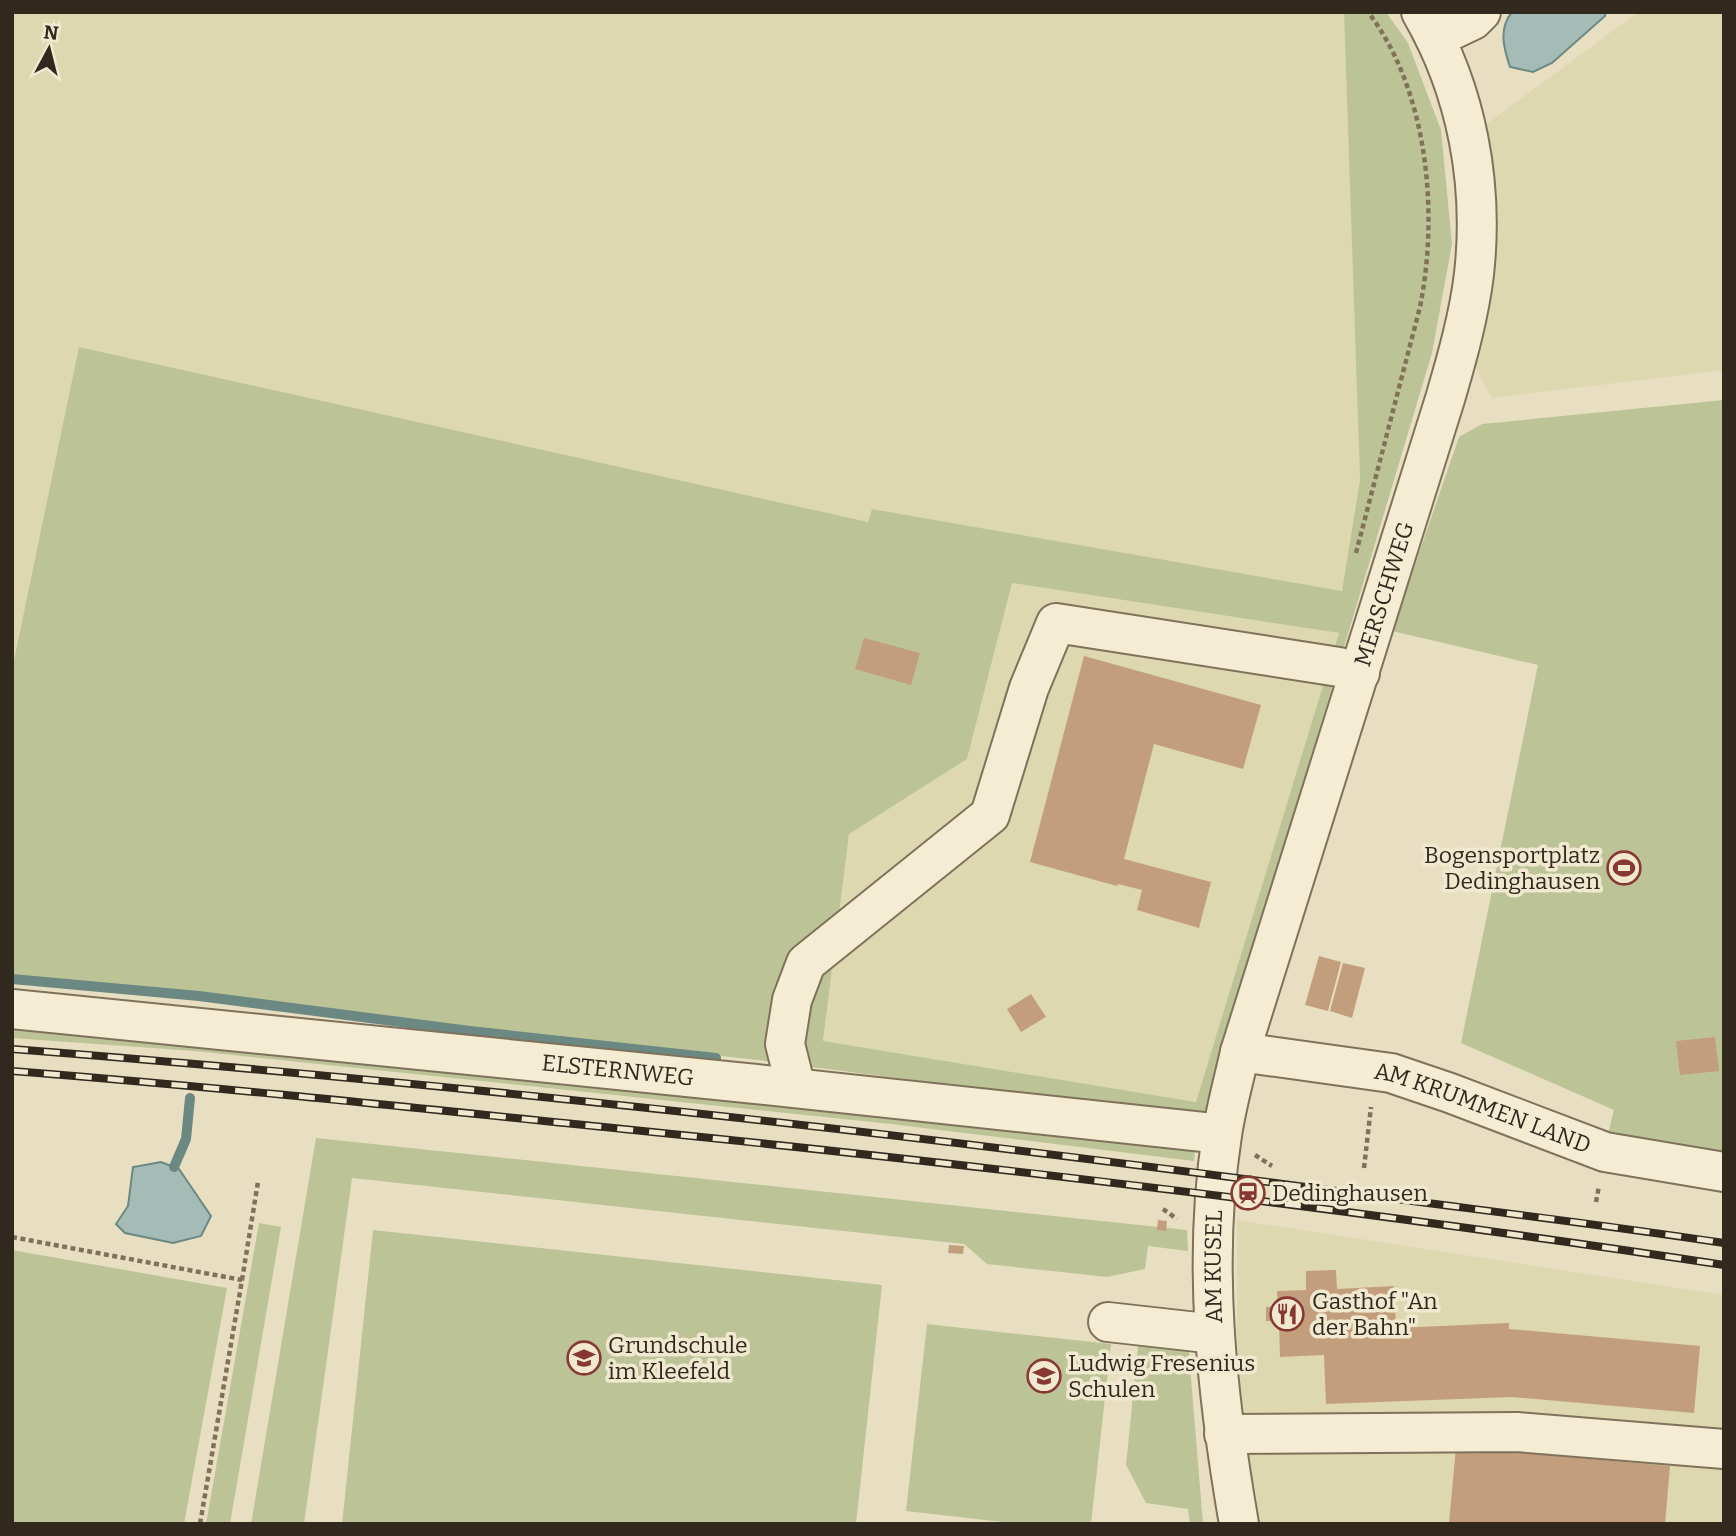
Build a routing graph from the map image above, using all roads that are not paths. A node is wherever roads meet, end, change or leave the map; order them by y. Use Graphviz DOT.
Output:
graph roads {
  1 [pos="1481,12"];
  2 [pos="1428,25"];
  3 [pos="1360,673"];
  4 [pos="12,1009"];
  5 [pos="785,1044"];
  6 [pos="1240,1052"];
  7 [pos="756,1084"];
  8 [pos="796,1088"];
  9 [pos="1222,1134"];
  10 [pos="1724,1172"];
  11 [pos="1217,1174"];
  12 [pos="1108,1322"];
  13 [pos="1215,1335"];
  14 [pos="1224,1434"];
  15 [pos="1724,1449"];
  16 [pos="1239,1524"];
  1 -- 2 [label="street"];
  2 -- 3 [label="street, MERSCHWEG"];
  3 -- 5 [label="street"];
  3 -- 6 [label="street, MERSCHWEG"];
  4 -- 7 [label="street, ELSTERNWEG"];
  5 -- 7 [label="street"];
  5 -- 8 [label="street"];
  6 -- 9 [label="street, MERSCHWEG"];
  6 -- 10 [label="street, AM KRUMMEN LAND"];
  7 -- 8 [label="street, ELSTERNWEG"];
  8 -- 9 [label="street, ELSTERNWEG"];
  9 -- 11 [label="street, MERSCHWEG"];
  11 -- 13 [label="street, AM KUSEL"];
  12 -- 13 [label="street"];
  13 -- 14 [label="street, AM KUSEL"];
  14 -- 15 [label="street"];
  14 -- 16 [label="street, AM KUSEL"];
}
